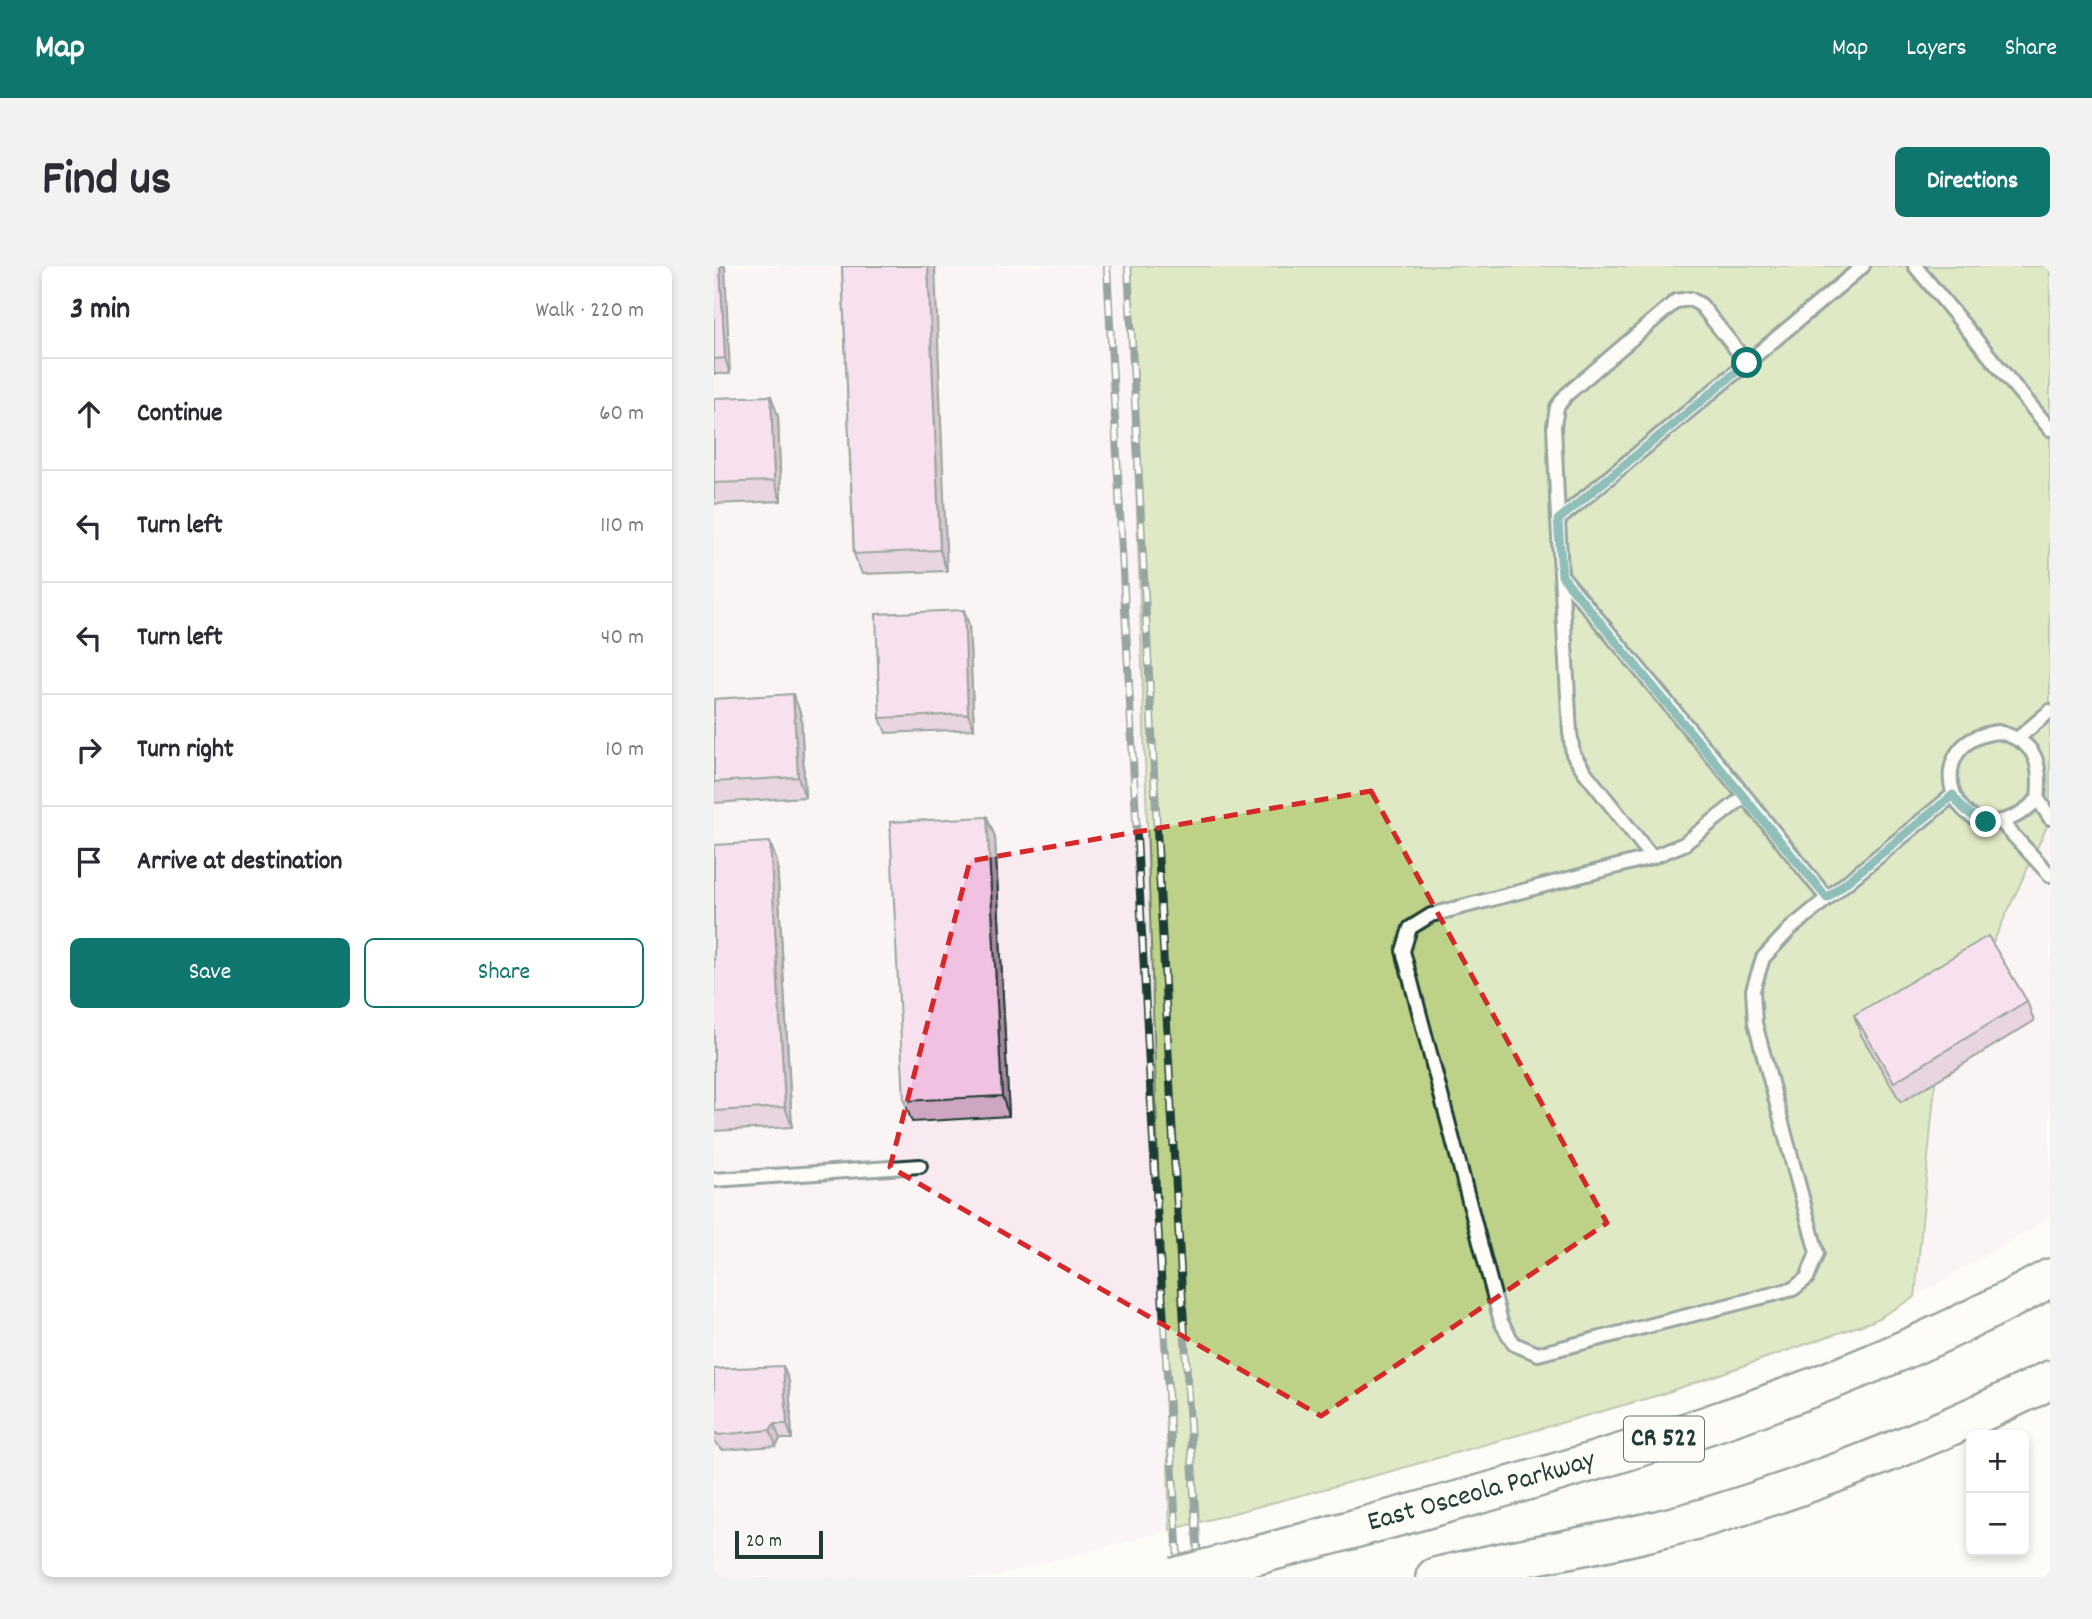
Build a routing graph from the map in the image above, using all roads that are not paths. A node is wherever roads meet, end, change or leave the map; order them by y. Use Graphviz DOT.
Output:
graph roads {
  1 [pos="1863,266"];
  2 [pos="1915,266"];
  3 [pos="1747,363"];
  4 [pos="2050,429"];
  5 [pos="1558,520"];
  6 [pos="1562,576"];
  7 [pos="2050,710"];
  8 [pos="2017,739"];
  9 [pos="1953,795"];
  10 [pos="1745,796"];
  11 [pos="2038,799"];
  12 [pos="2050,818"];
  13 [pos="2001,822"];
  14 [pos="1652,857"];
  15 [pos="2050,876"];
  16 [pos="1827,898"];
  17 [pos="920,1166"];
  18 [pos="714,1180"];
  19 [pos="2050,1278"];
  20 [pos="2050,1380"];
  21 [pos="1175,1577"];
  22 [pos="1435,1577"];
  1 -- 3 [label="lane"];
  2 -- 4 [label="lane"];
  3 -- 5 [label="lane"];
  3 -- 5 [label="lane"];
  5 -- 6 [label="lane"];
  6 -- 10 [label="lane"];
  6 -- 14 [label="lane"];
  7 -- 8 [label="lane"];
  8 -- 9 [label="lane"];
  8 -- 11 [label="lane"];
  9 -- 13 [label="lane"];
  9 -- 16 [label="lane"];
  10 -- 14 [label="lane"];
  10 -- 16 [label="lane"];
  11 -- 12 [label="lane"];
  11 -- 13 [label="lane"];
  13 -- 15 [label="lane"];
  14 -- 16 [label="lane"];
  17 -- 18 [label="lane"];
  19 -- 21 [label="main road, East Osceola Parkway / CR 522, bridge"];
  20 -- 22 [label="main road"];
}
